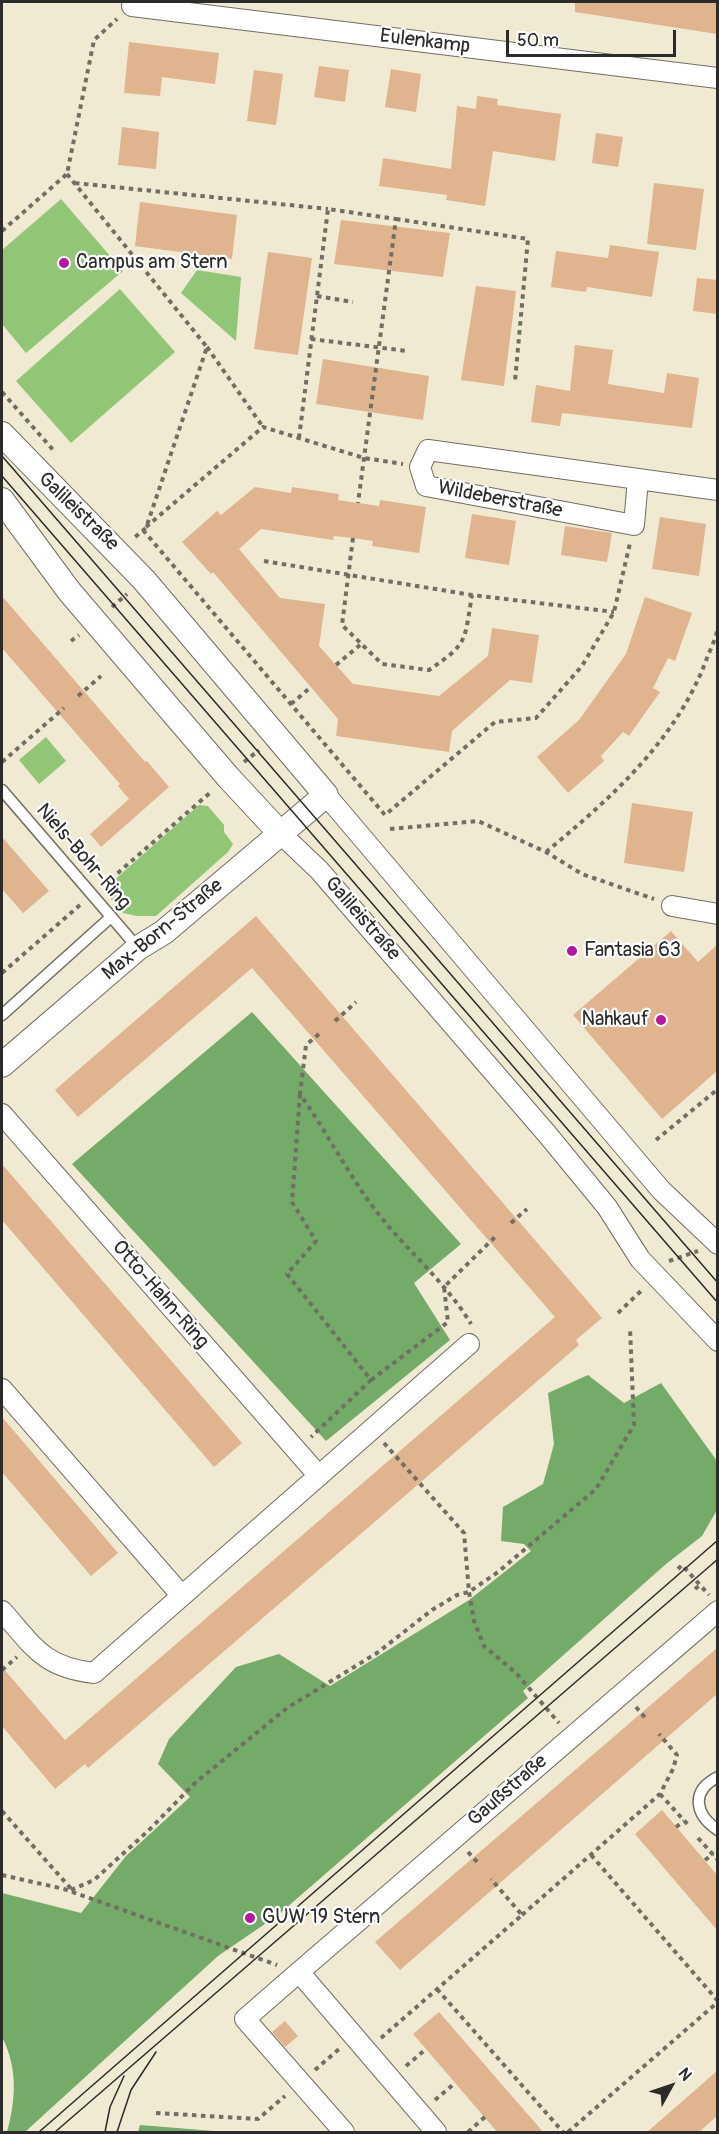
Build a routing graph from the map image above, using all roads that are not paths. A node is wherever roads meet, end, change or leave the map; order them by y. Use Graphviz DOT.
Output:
graph roads {
  1 [pos="132,6"];
  2 [pos="717,78"];
  3 [pos="2,434"];
  4 [pos="638,479"];
  5 [pos="717,490"];
  6 [pos="2,500"];
  7 [pos="2,790"];
  8 [pos="326,795"];
  9 [pos="280,833"];
  10 [pos="672,906"];
  11 [pos="717,914"];
  12 [pos="111,917"];
  13 [pos="138,948"];
  14 [pos="2,1015"];
  15 [pos="2,1065"];
  16 [pos="2,1114"];
  17 [pos="717,1244"];
  18 [pos="717,1341"];
  19 [pos="469,1344"];
  20 [pos="2,1389"];
  21 [pos="319,1476"];
  22 [pos="182,1596"];
  23 [pos="715,1604"];
  24 [pos="2,1611"];
  25 [pos="717,1777"];
  26 [pos="717,1830"];
  27 [pos="299,1972"];
  28 [pos="344,2133"];
  29 [pos="436,2133"];
  1 -- 2 [label="street, Eulenkamp"];
  3 -- 8 [label="street, Galileistraße"];
  4 -- 4 [label="street, Wildeberstraße"];
  4 -- 5 [label="street, Wildeberstraße"];
  6 -- 9 [label="street, Galileistraße"];
  7 -- 12 [label="lane, Niels-Bohr-Ring"];
  8 -- 9 [label="street, Max-Born-Straße"];
  8 -- 17 [label="street, Galileistraße"];
  9 -- 13 [label="street, Max-Born-Straße"];
  9 -- 18 [label="street, Galileistraße"];
  10 -- 11 [label="street"];
  12 -- 13 [label="lane, Niels-Bohr-Ring"];
  12 -- 14 [label="lane, Max-Born-Straße"];
  13 -- 15 [label="street, Max-Born-Straße"];
  16 -- 21 [label="street, Otto-Hahn-Ring"];
  19 -- 21 [label="street"];
  20 -- 22 [label="street"];
  21 -- 22 [label="street"];
  22 -- 24 [label="street"];
  23 -- 27 [label="street, Gaußstraße"];
  25 -- 26 [label="lane"];
  27 -- 28 [label="street, Gaußstraße"];
  27 -- 29 [label="street"];
}
